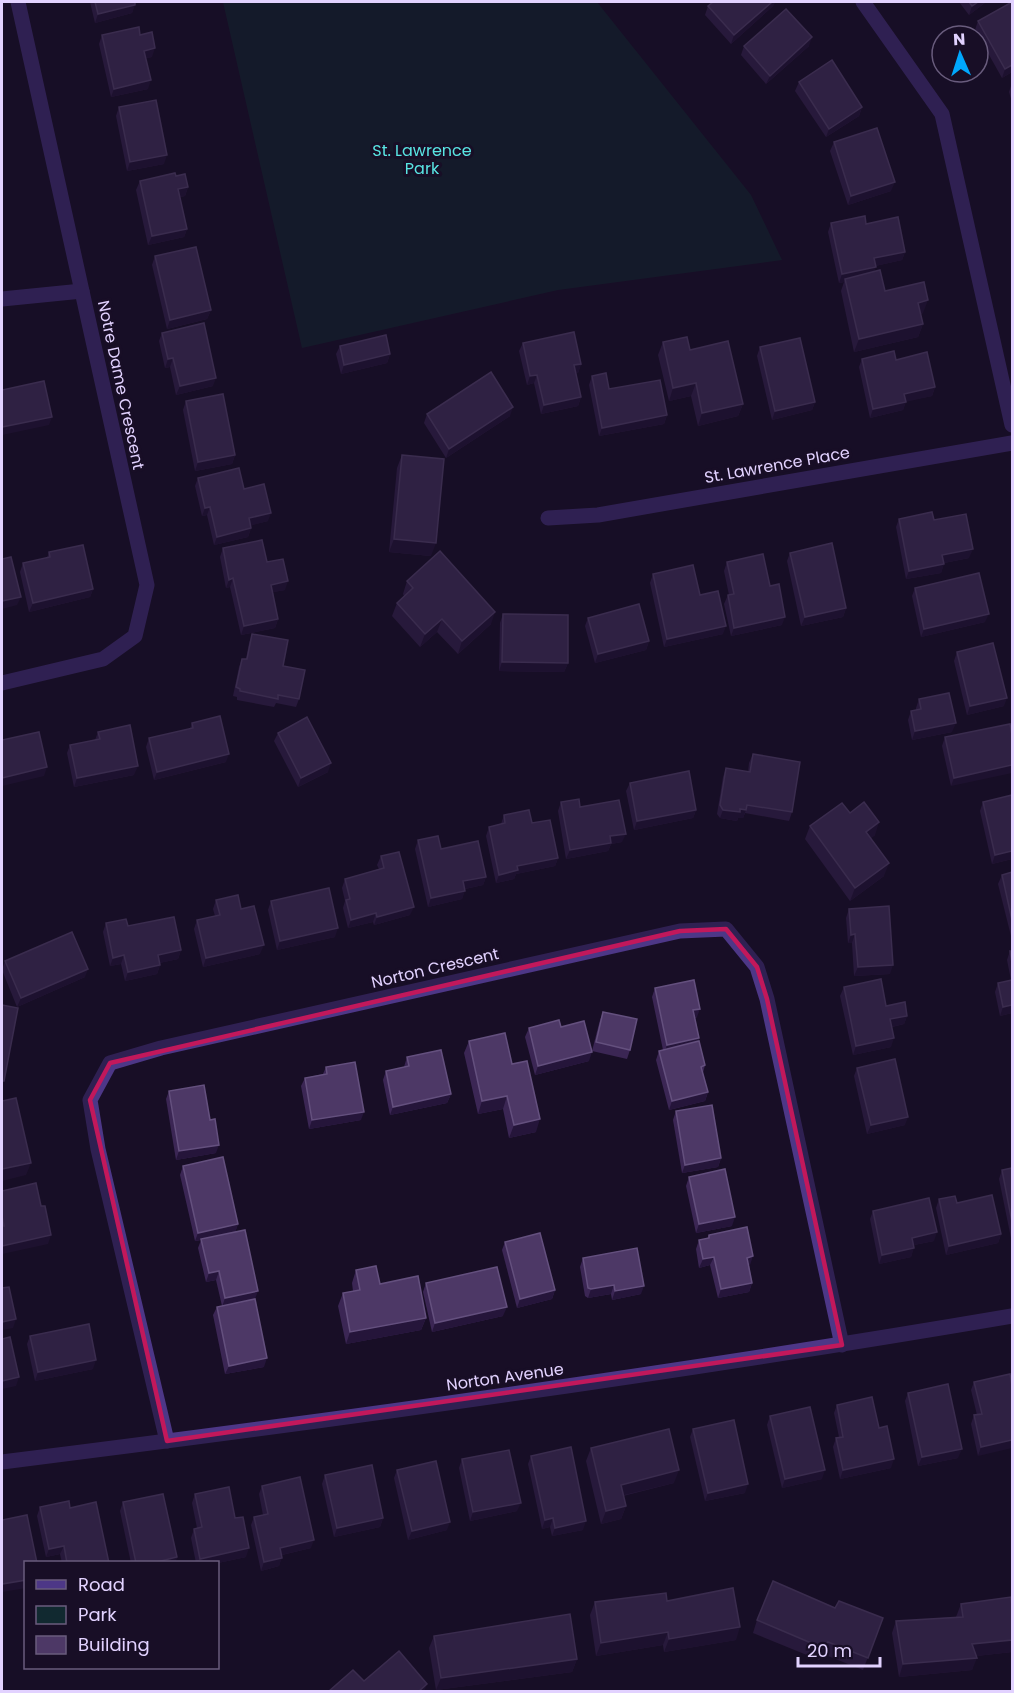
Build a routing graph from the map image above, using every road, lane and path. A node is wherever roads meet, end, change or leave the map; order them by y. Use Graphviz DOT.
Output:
graph roads {
  1 [pos="18,2"];
  2 [pos="863,2"];
  3 [pos="82,291"];
  4 [pos="2,299"];
  5 [pos="1012,425"];
  6 [pos="1012,443"];
  7 [pos="548,518"];
  8 [pos="2,683"];
  9 [pos="1012,1316"];
  10 [pos="842,1345"];
  11 [pos="167,1441"];
  12 [pos="2,1462"];
  1 -- 3 [label="street, Notre Dame Crescent"];
  2 -- 5 [label="street"];
  3 -- 4 [label="street"];
  3 -- 8 [label="street, Notre Dame Crescent"];
  6 -- 7 [label="street, St. Lawrence Place"];
  9 -- 10 [label="street, Norton Avenue"];
  10 -- 11 [label="street, Norton Avenue"];
  10 -- 11 [label="street, Norton Crescent"];
  11 -- 12 [label="street, Norton Avenue"];
}
